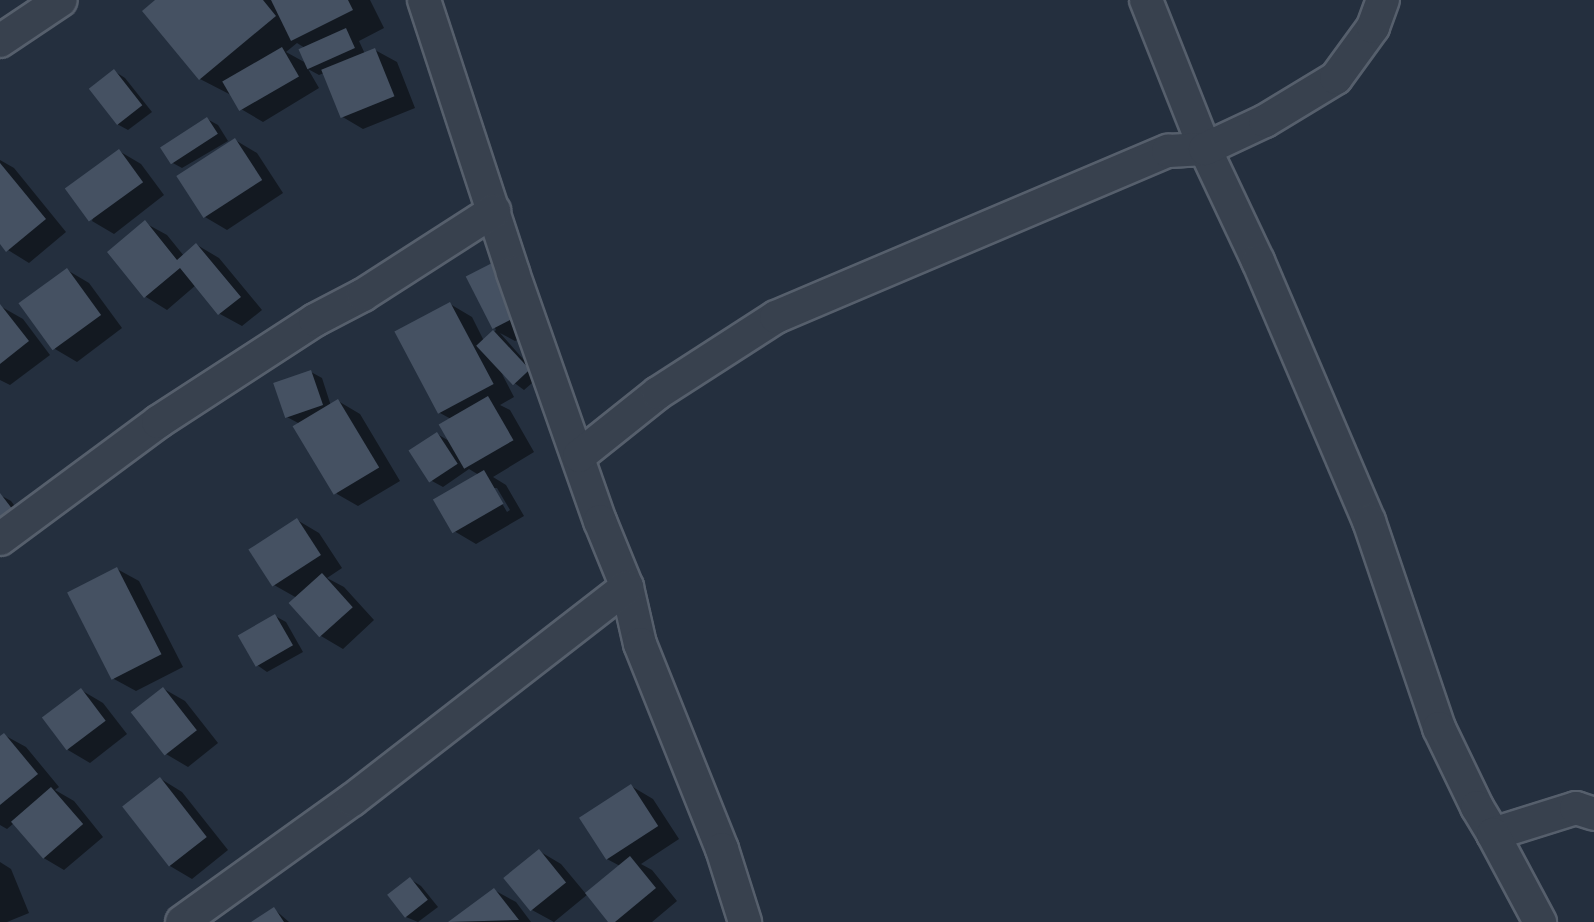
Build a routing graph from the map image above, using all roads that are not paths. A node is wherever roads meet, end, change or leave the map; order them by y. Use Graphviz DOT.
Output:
graph roads {
  1 [pos="61,0"];
  2 [pos="424,0"];
  3 [pos="1146,0"];
  4 [pos="1384,0"];
  5 [pos="0,41"];
  6 [pos="1205,149"];
  7 [pos="494,211"];
  8 [pos="579,456"];
  9 [pos="0,539"];
  10 [pos="627,587"];
  11 [pos="1588,803"];
  12 [pos="1493,834"];
  13 [pos="182,922"];
  14 [pos="745,922"];
  15 [pos="1540,922"];
  1 -- 5 [label="street"];
  2 -- 7 [label="street"];
  3 -- 6 [label="street"];
  4 -- 6 [label="street"];
  6 -- 8 [label="street"];
  6 -- 12 [label="street"];
  7 -- 8 [label="street"];
  7 -- 9 [label="street"];
  8 -- 10 [label="street"];
  10 -- 13 [label="street"];
  10 -- 14 [label="street"];
  11 -- 12 [label="street"];
  12 -- 15 [label="street"];
}
